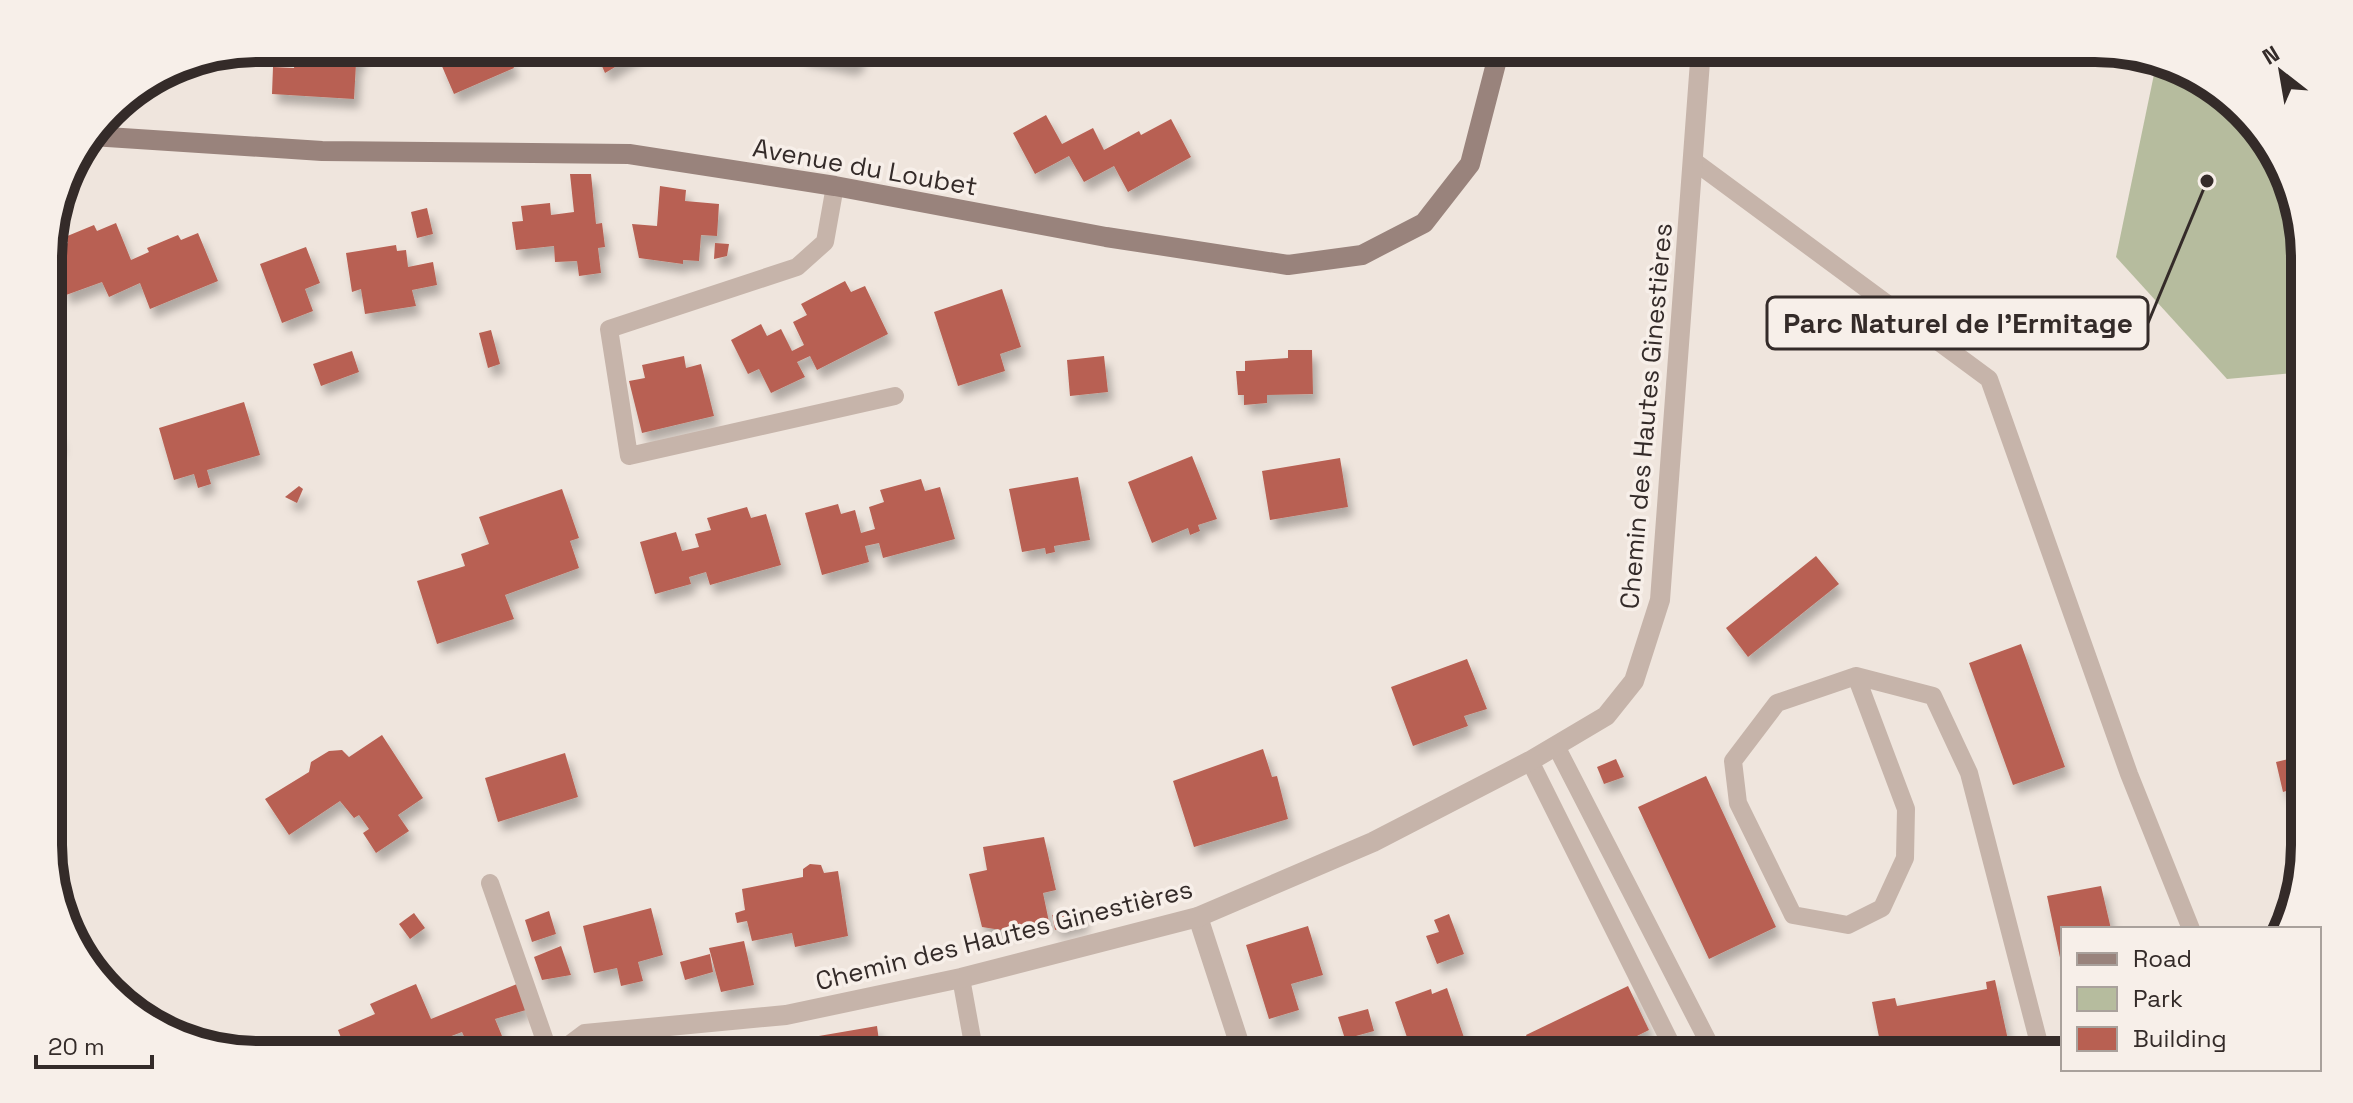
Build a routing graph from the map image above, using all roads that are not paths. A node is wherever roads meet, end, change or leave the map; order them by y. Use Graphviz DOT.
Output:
graph roads {
  1 [pos="1496,62"];
  2 [pos="1700,62"];
  3 [pos="104,137"];
  4 [pos="1695,162"];
  5 [pos="835,186"];
  6 [pos="895,396"];
  7 [pos="1856,676"];
  8 [pos="1556,746"];
  9 [pos="1530,761"];
  10 [pos="490,883"];
  11 [pos="1198,917"];
  12 [pos="2190,927"];
  13 [pos="961,978"];
  14 [pos="545,1041"];
  15 [pos="576,1041"];
  16 [pos="972,1041"];
  17 [pos="1238,1041"];
  18 [pos="1667,1041"];
  19 [pos="1708,1041"];
  20 [pos="2038,1041"];
  1 -- 5 [label="street, Avenue du Loubet"];
  2 -- 4 [label="street, Chemin des Hautes Ginestières"];
  3 -- 5 [label="street, Avenue du Loubet"];
  4 -- 8 [label="street, Chemin des Hautes Ginestières"];
  4 -- 12 [label="lane"];
  5 -- 6 [label="lane"];
  7 -- 7 [label="lane"];
  7 -- 20 [label="lane"];
  8 -- 9 [label="street, Chemin des Hautes Ginestières"];
  8 -- 19 [label="lane"];
  9 -- 11 [label="street, Chemin des Hautes Ginestières"];
  9 -- 18 [label="lane"];
  10 -- 14 [label="lane"];
  11 -- 13 [label="street, Chemin des Hautes Ginestières"];
  11 -- 17 [label="street"];
  13 -- 15 [label="street, Chemin des Hautes Ginestières"];
  13 -- 16 [label="lane"];
}
